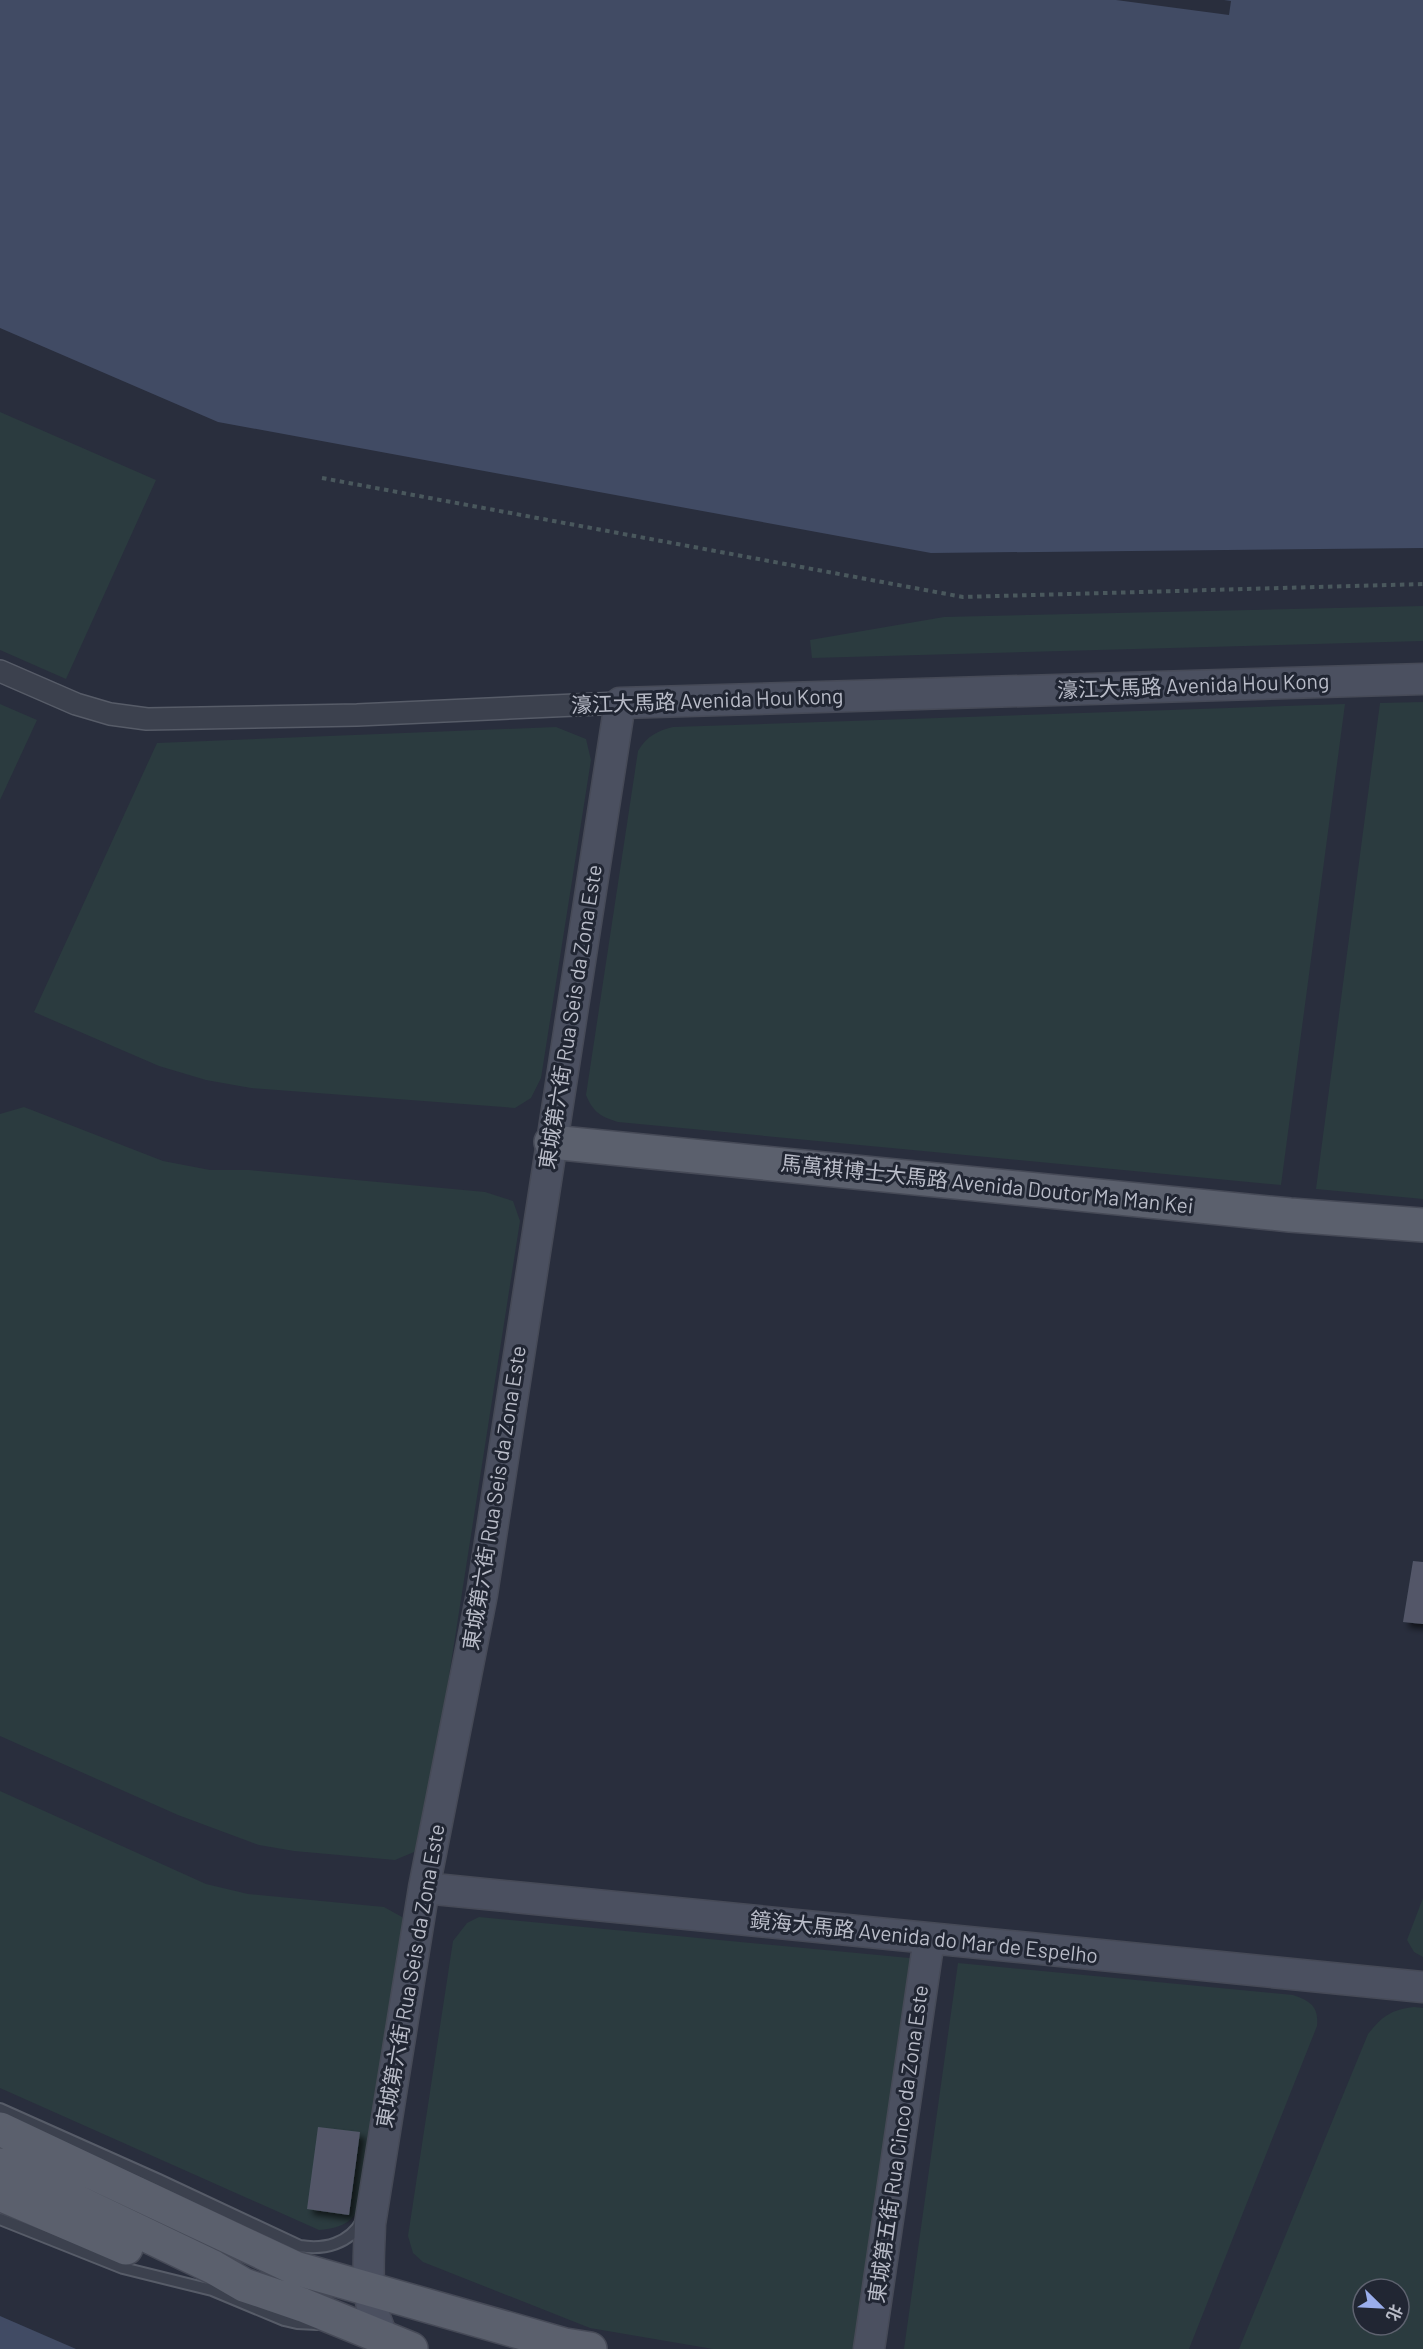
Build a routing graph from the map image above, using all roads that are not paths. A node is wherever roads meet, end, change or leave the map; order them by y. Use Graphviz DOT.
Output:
graph roads {
  1 [pos="0,671"];
  2 [pos="1423,679"];
  3 [pos="620,703"];
  4 [pos="551,1142"];
  5 [pos="1423,1225"];
  6 [pos="424,1888"];
  7 [pos="929,1939"];
  8 [pos="1423,1988"];
  9 [pos="0,2109"];
  10 [pos="0,2129"];
  11 [pos="0,2165"];
  12 [pos="0,2194"];
  13 [pos="373,2203"];
  14 [pos="0,2219"];
  15 [pos="244,2285"];
  16 [pos="369,2291"];
  17 [pos="345,2324"];
  18 [pos="398,2344"];
  19 [pos="590,2349"];
  20 [pos="869,2349"];
  1 -- 3 [label="street, 濠江大馬路 Avenida Hou Kong"];
  2 -- 3 [label="main road, 濠江大馬路 Avenida Hou Kong"];
  3 -- 4 [label="main road, 東城第六街 Rua Seis da Zona Este"];
  4 -- 5 [label="main road, 馬萬祺博士大馬路 Avenida Doutor Ma Man Kei"];
  4 -- 6 [label="main road, 東城第六街 Rua Seis da Zona Este"];
  6 -- 7 [label="main road, 鏡海大馬路 Avenida do Mar de Espelho"];
  6 -- 13 [label="main road, 東城第六街 Rua Seis da Zona Este"];
  7 -- 8 [label="main road, 鏡海大馬路 Avenida do Mar de Espelho"];
  7 -- 20 [label="main road, 東城第五街 Rua Cinco da Zona Este"];
  9 -- 13 [label="lane"];
  10 -- 16 [label="main road"];
  11 -- 15 [label="main road"];
  12 -- 15 [label="main road"];
  13 -- 16 [label="main road, 東城第六街 Rua Seis da Zona Este"];
  14 -- 17 [label="lane"];
  15 -- 17 [label="main road"];
  16 -- 18 [label="main road, 東城第六街 Rua Seis da Zona Este"];
  16 -- 19 [label="main road"];
  17 -- 18 [label="main road"];
}
